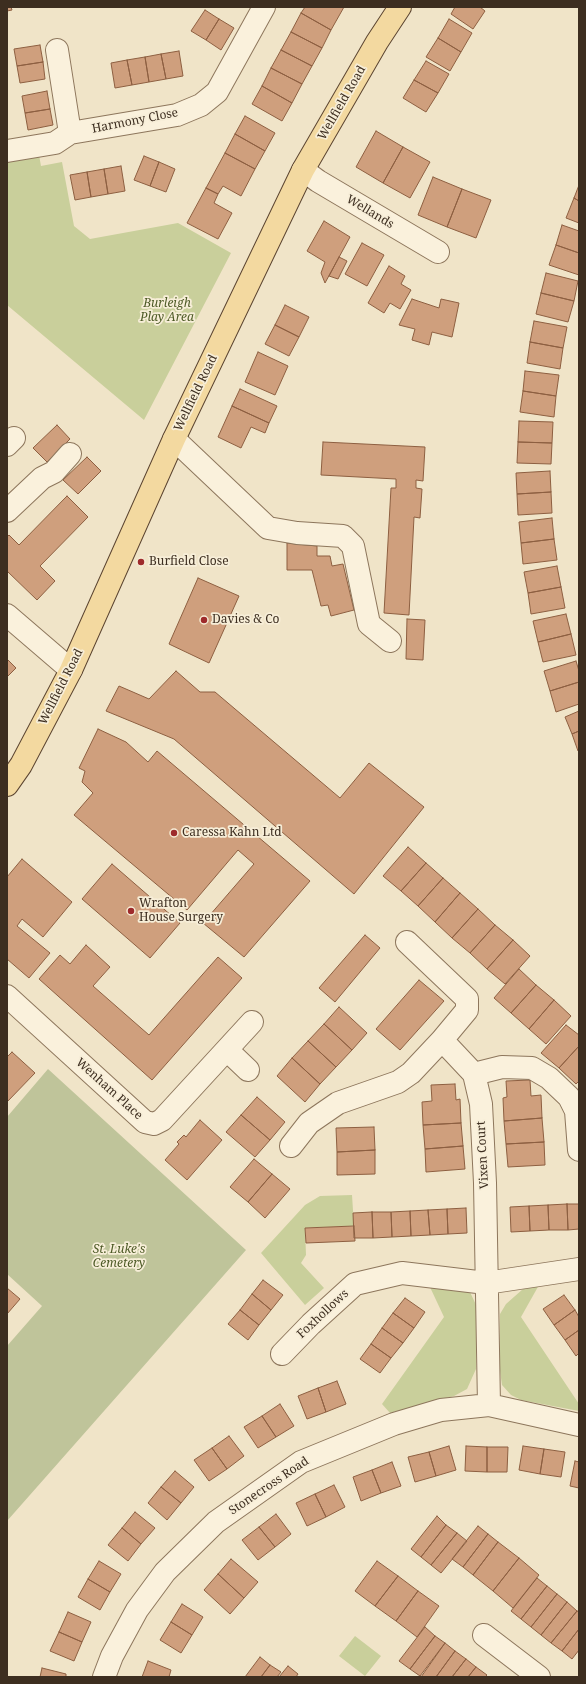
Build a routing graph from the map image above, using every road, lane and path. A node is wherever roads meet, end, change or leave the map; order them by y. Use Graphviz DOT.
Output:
graph roads {
  1 [pos="264,7"];
  2 [pos="400,7"];
  3 [pos="57,50"];
  4 [pos="70,133"];
  5 [pos="7,151"];
  6 [pos="303,170"];
  7 [pos="438,252"];
  8 [pos="174,439"];
  9 [pos="70,454"];
  10 [pos="7,511"];
  11 [pos="7,615"];
  12 [pos="390,641"];
  13 [pos="72,670"];
  14 [pos="7,785"];
  15 [pos="407,942"];
  16 [pos="7,996"];
  17 [pos="252,1022"];
  18 [pos="442,1040"];
  19 [pos="227,1050"];
  20 [pos="248,1070"];
  21 [pos="474,1074"];
  22 [pos="291,1146"];
  23 [pos="579,1150"];
  24 [pos="579,1269"];
  25 [pos="486,1283"];
  26 [pos="282,1354"];
  27 [pos="489,1405"];
  28 [pos="579,1424"];
  29 [pos="484,1635"];
  30 [pos="104,1677"];
  31 [pos="539,1677"];
  1 -- 4 [label="street, Harmony Close"];
  2 -- 6 [label="main road, Wellfield Road"];
  3 -- 4 [label="street"];
  4 -- 5 [label="street, Harmony Close"];
  6 -- 7 [label="street, Wellands"];
  6 -- 8 [label="main road, Wellfield Road"];
  8 -- 12 [label="street"];
  8 -- 13 [label="main road, Wellfield Road"];
  9 -- 10 [label="street"];
  11 -- 13 [label="street"];
  13 -- 14 [label="main road, Wellfield Road"];
  15 -- 18 [label="street"];
  16 -- 19 [label="street, Wenham Place"];
  17 -- 19 [label="street, Wenham Place"];
  18 -- 21 [label="street"];
  18 -- 22 [label="street"];
  19 -- 20 [label="street"];
  21 -- 23 [label="street"];
  21 -- 25 [label="street, Vixen Court"];
  24 -- 25 [label="street, Foxhollows"];
  25 -- 26 [label="street, Foxhollows"];
  25 -- 27 [label="street"];
  27 -- 28 [label="street, Stonecross Road"];
  27 -- 30 [label="street, Stonecross Road"];
  29 -- 31 [label="street"];
}
